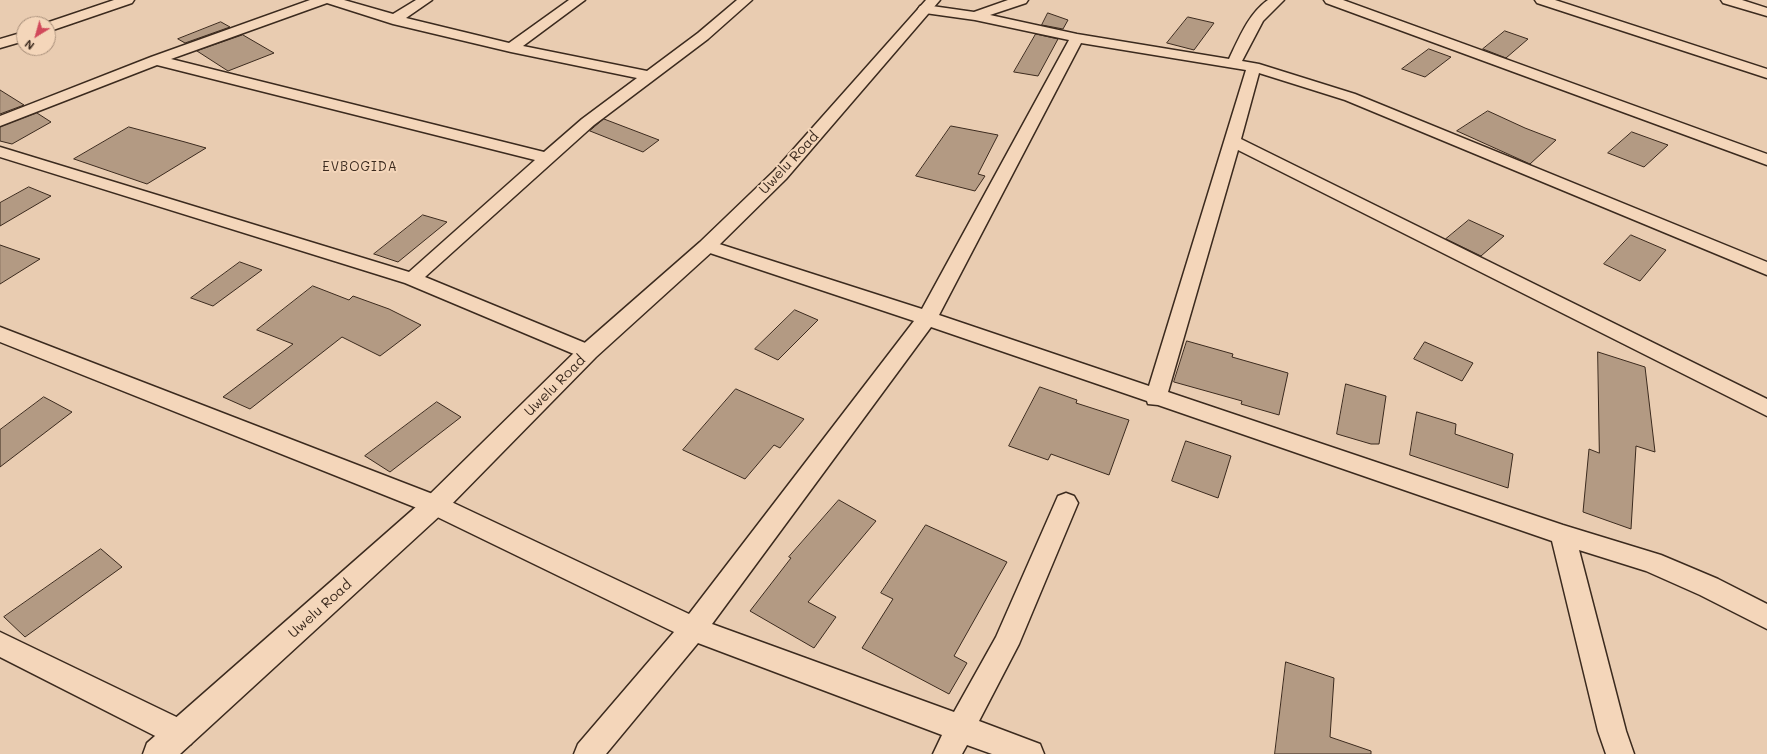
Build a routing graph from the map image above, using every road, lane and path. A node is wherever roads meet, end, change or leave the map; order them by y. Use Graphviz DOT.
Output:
graph roads {
  1 [pos="127,0"];
  2 [pos="323,0"];
  3 [pos="330,0"];
  4 [pos="425,0"];
  5 [pos="578,0"];
  6 [pos="745,0"];
  7 [pos="1021,0"];
  8 [pos="1277,0"];
  9 [pos="1331,0"];
  10 [pos="1542,0"];
  11 [pos="1728,0"];
  12 [pos="929,5"];
  13 [pos="1767,12"];
  14 [pos="975,16"];
  15 [pos="393,20"];
  16 [pos="56,24"];
  17 [pos="0,30"];
  18 [pos="16,35"];
  19 [pos="1077,38"];
  20 [pos="16,39"];
  21 [pos="0,44"];
  22 [pos="511,48"];
  23 [pos="156,60"];
  24 [pos="1234,63"];
  25 [pos="1254,67"];
  26 [pos="1767,74"];
  27 [pos="650,76"];
  28 [pos="0,121"];
  29 [pos="1233,141"];
  30 [pos="0,152"];
  31 [pos="547,158"];
  32 [pos="1767,160"];
  33 [pos="707,246"];
  34 [pos="1767,269"];
  35 [pos="412,279"];
  36 [pos="928,318"];
  37 [pos="0,334"];
  38 [pos="588,352"];
  39 [pos="1156,398"];
  40 [pos="1767,408"];
  41 [pos="1066,503"];
  42 [pos="435,505"];
  43 [pos="1563,535"];
  44 [pos="1767,617"];
  45 [pos="693,630"];
  46 [pos="0,644"];
  47 [pos="961,729"];
  48 [pos="181,734"];
  49 [pos="158,754"];
  50 [pos="588,754"];
  51 [pos="947,754"];
  52 [pos="1030,754"];
  53 [pos="1620,754"];
  1 -- 16 [label="street"];
  2 -- 23 [label="street"];
  3 -- 15 [label="street"];
  4 -- 15 [label="street"];
  5 -- 22 [label="street"];
  6 -- 27 [label="street"];
  7 -- 14 [label="street"];
  8 -- 24 [label="street"];
  9 -- 32 [label="street"];
  10 -- 26 [label="street"];
  11 -- 13 [label="street"];
  12 -- 14 [label="street"];
  12 -- 33 [label="street, Uwelu Road"];
  14 -- 19 [label="street"];
  15 -- 22 [label="street"];
  17 -- 18 [label="street"];
  19 -- 24 [label="street"];
  19 -- 36 [label="street"];
  20 -- 21 [label="street"];
  22 -- 27 [label="street"];
  23 -- 28 [label="street"];
  23 -- 31 [label="street"];
  24 -- 25 [label="street"];
  25 -- 29 [label="street"];
  25 -- 34 [label="street"];
  27 -- 31 [label="street"];
  29 -- 39 [label="street"];
  29 -- 40 [label="street"];
  30 -- 35 [label="street"];
  31 -- 35 [label="street"];
  33 -- 36 [label="street"];
  33 -- 38 [label="street, Uwelu Road"];
  35 -- 38 [label="street"];
  36 -- 39 [label="street"];
  36 -- 45 [label="street"];
  37 -- 42 [label="street"];
  38 -- 42 [label="street, Uwelu Road"];
  39 -- 43 [label="street"];
  41 -- 47 [label="street"];
  42 -- 45 [label="street"];
  42 -- 48 [label="street, Uwelu Road"];
  43 -- 44 [label="street"];
  43 -- 53 [label="street"];
  45 -- 47 [label="street"];
  45 -- 50 [label="street"];
  46 -- 48 [label="street"];
  47 -- 51 [label="street"];
  47 -- 52 [label="street"];
  48 -- 49 [label="street, Uwelu Road"];
}
